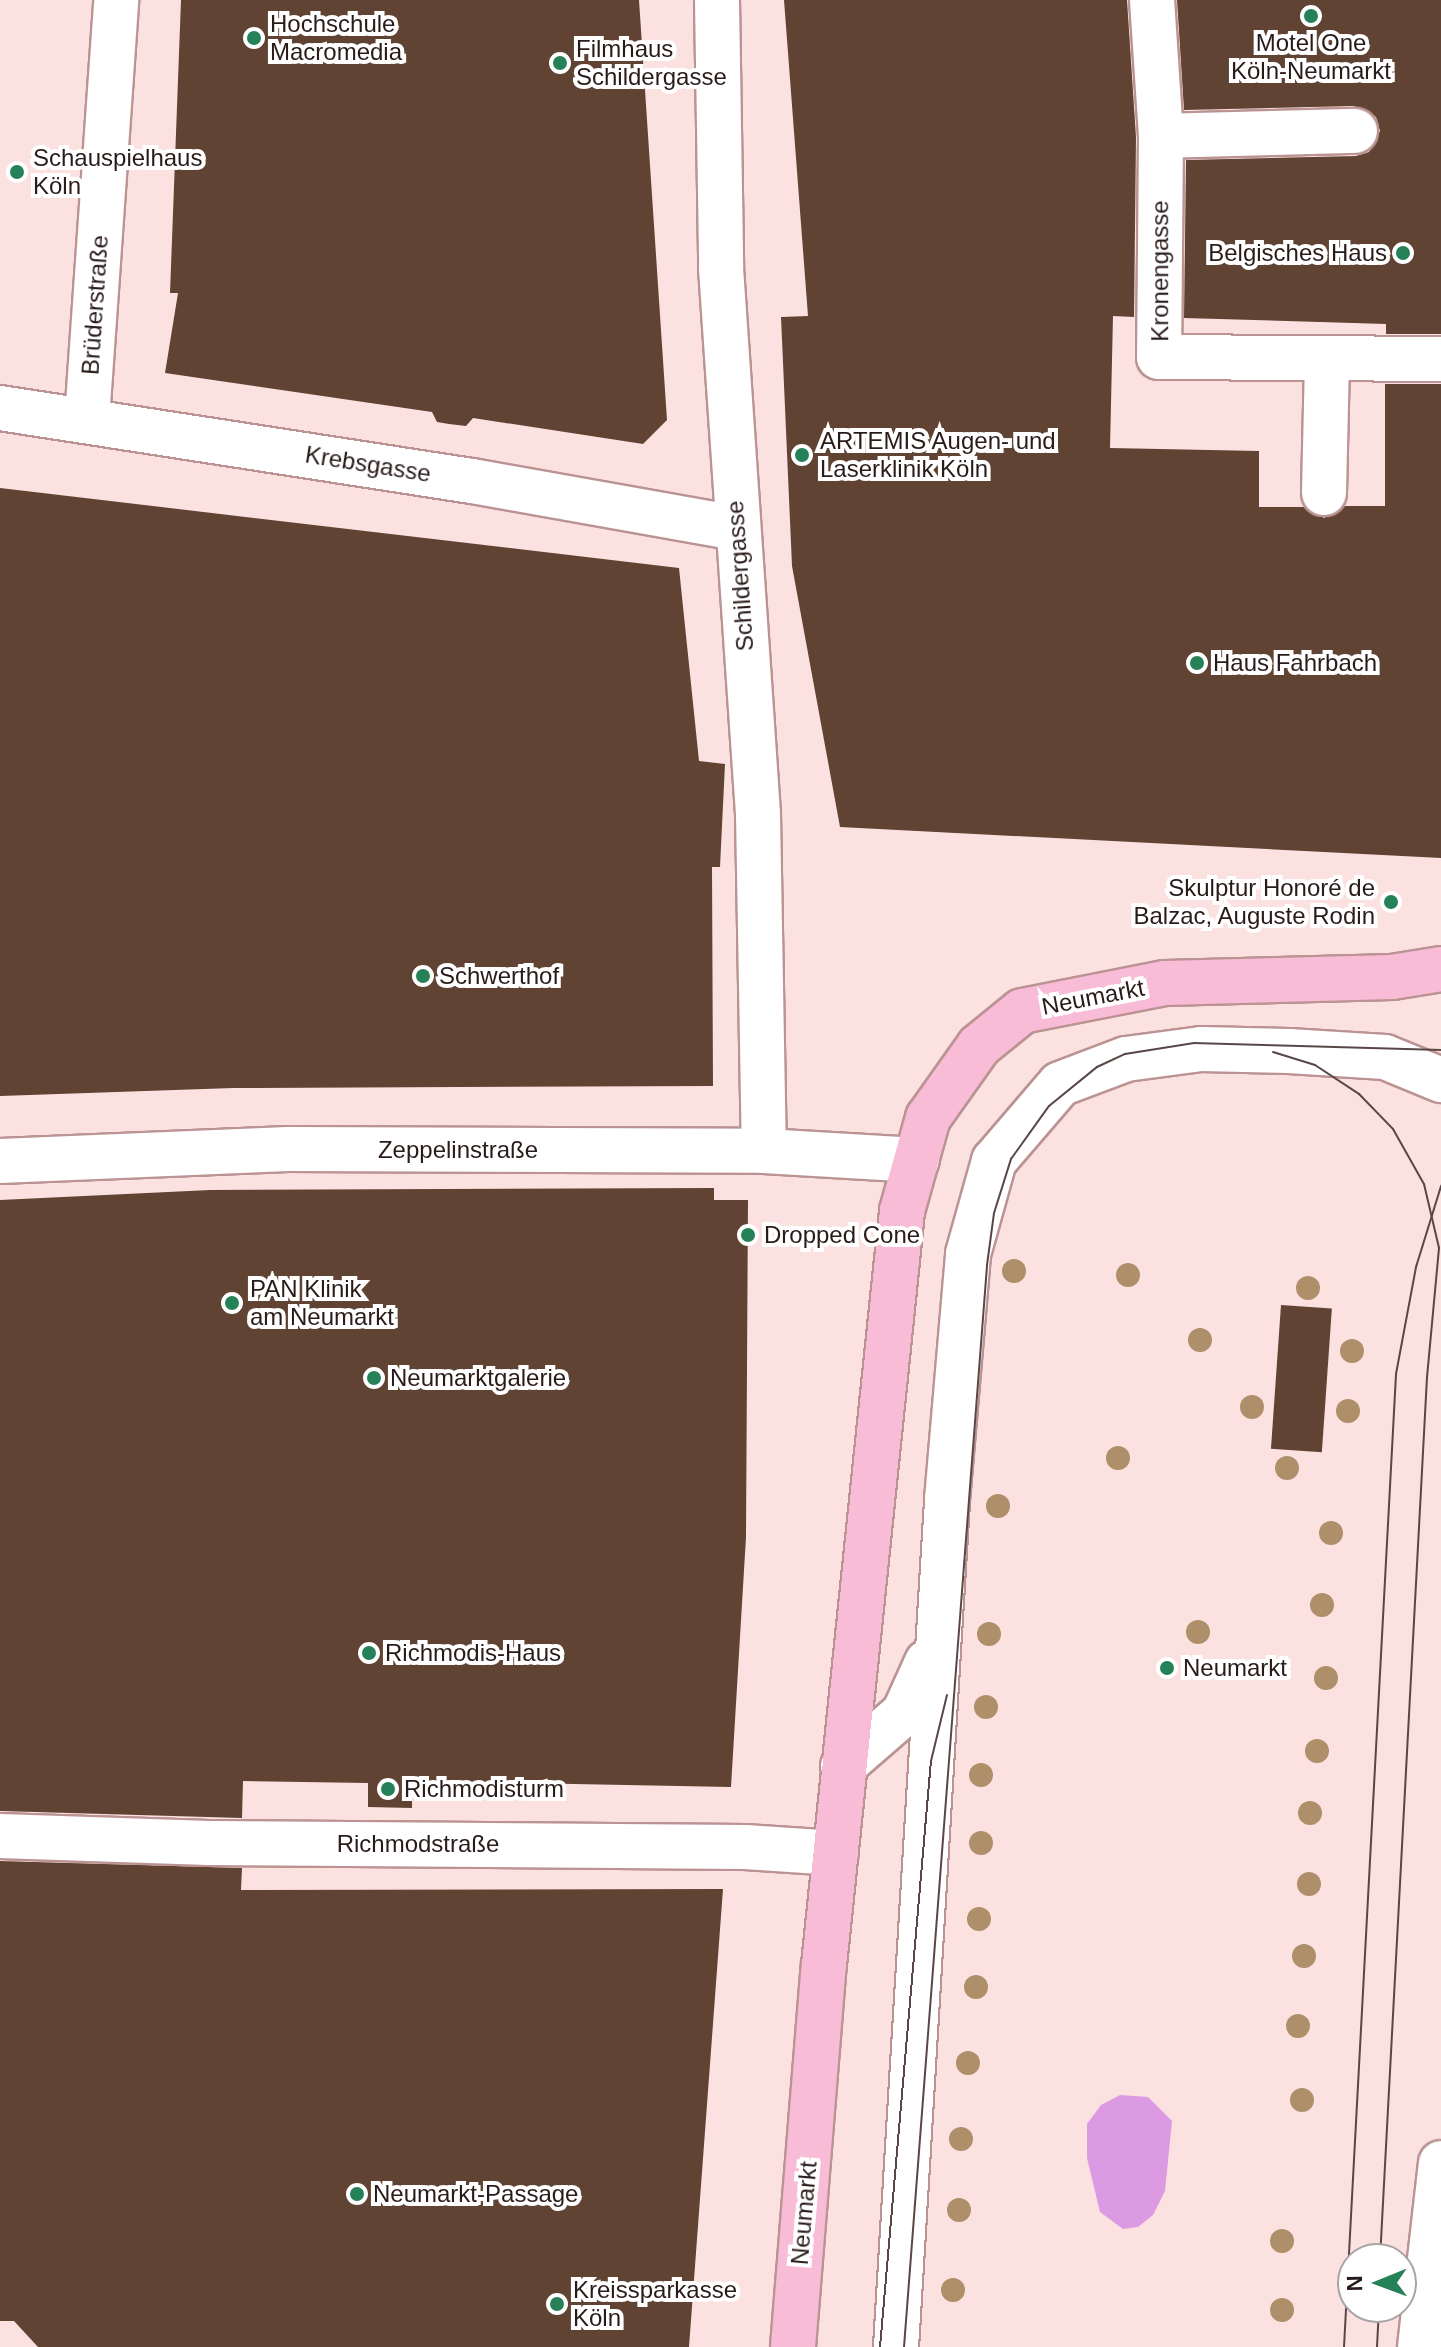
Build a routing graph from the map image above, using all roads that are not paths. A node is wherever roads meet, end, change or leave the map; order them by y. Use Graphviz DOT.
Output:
graph roads {
  1 [pos="116,0"];
  2 [pos="717,0"];
  3 [pos="1152,0"];
  4 [pos="1355,131"];
  5 [pos="1161,136"];
  6 [pos="1327,359"];
  7 [pos="1441,359"];
  8 [pos="0,408"];
  9 [pos="87,419"];
  10 [pos="1324,493"];
  11 [pos="735,528"];
  12 [pos="1429,981"];
  13 [pos="1441,1080"];
  14 [pos="764,1151"];
  15 [pos="917,1160"];
  16 [pos="0,1161"];
  17 [pos="941,1593"];
  18 [pos="843,1766"];
  19 [pos="0,1836"];
  20 [pos="836,1853"];
  21 [pos="1441,2163"];
  22 [pos="793,2347"];
  23 [pos="896,2347"];
  24 [pos="1420,2347"];
  1 -- 9 [label="street, Brüderstraße"];
  2 -- 11 [label="street, Schildergasse"];
  3 -- 5 [label="street, Kronengasse"];
  4 -- 5 [label="street"];
  5 -- 6 [label="street, Kronengasse"];
  6 -- 7 [label="street, Kronengasse"];
  6 -- 10 [label="street"];
  8 -- 9 [label="street, Krebsgasse"];
  9 -- 11 [label="street, Krebsgasse"];
  11 -- 14 [label="street, Schildergasse"];
  12 -- 15 [label="main road, Neumarkt"];
  13 -- 17 [label="street"];
  14 -- 15 [label="street, Zeppelinstraße"];
  14 -- 16 [label="street, Zeppelinstraße"];
  15 -- 18 [label="main road, Neumarkt"];
  17 -- 18 [label="street"];
  17 -- 23 [label="street"];
  18 -- 20 [label="main road, Neumarkt"];
  19 -- 20 [label="street, Richmodstraße"];
  20 -- 22 [label="main road, Neumarkt"];
  21 -- 24 [label="street"];
}
